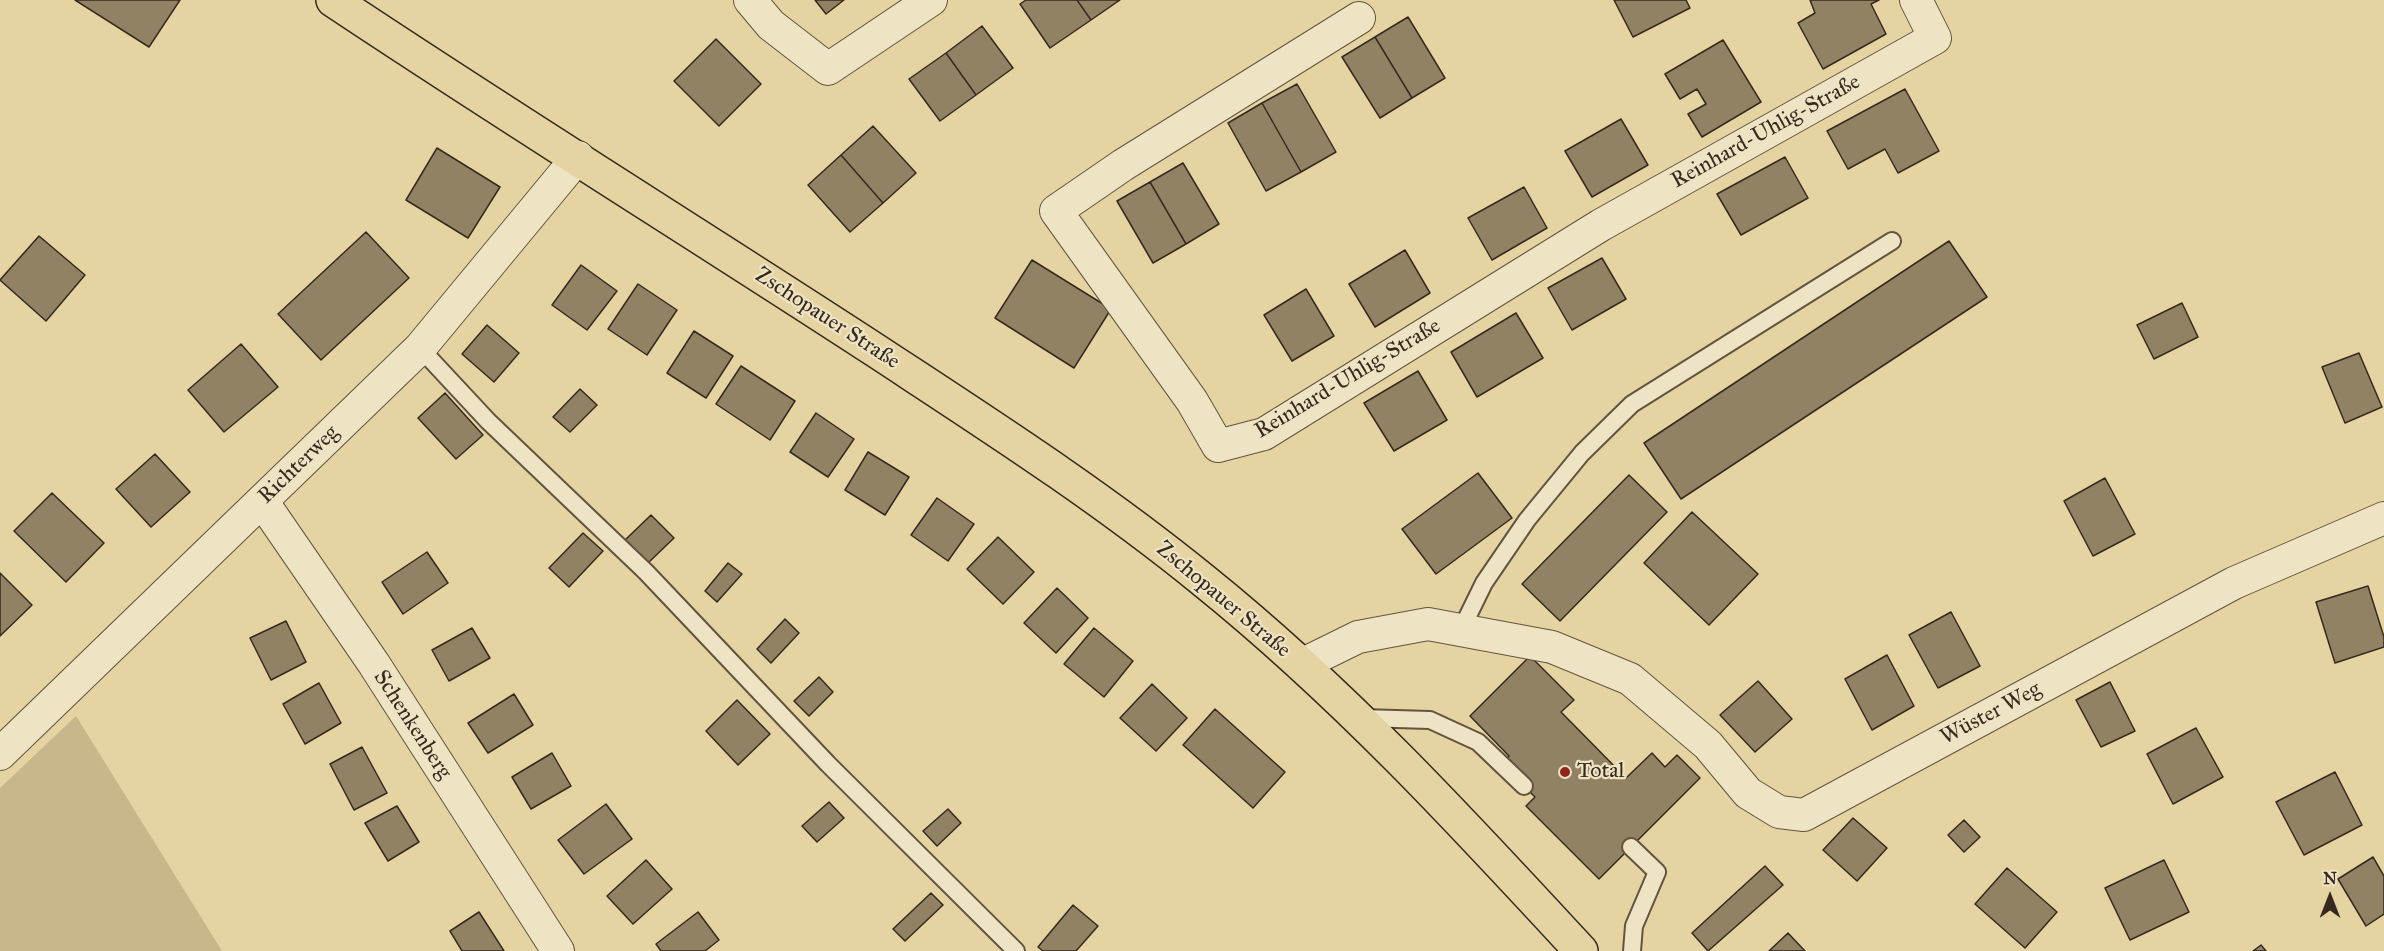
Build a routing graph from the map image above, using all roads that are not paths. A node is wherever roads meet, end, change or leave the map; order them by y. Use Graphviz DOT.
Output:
graph roads {
  1 [pos="333,0"];
  2 [pos="750,0"];
  3 [pos="931,0"];
  4 [pos="1916,0"];
  5 [pos="1359,18"];
  6 [pos="578,157"];
  7 [pos="1892,241"];
  8 [pos="420,348"];
  9 [pos="262,501"];
  10 [pos="2384,518"];
  11 [pos="1461,630"];
  12 [pos="1301,665"];
  13 [pos="1630,679"];
  14 [pos="1359,718"];
  15 [pos="0,754"];
  16 [pos="1524,786"];
  17 [pos="1631,847"];
  18 [pos="558,951"];
  19 [pos="1016,951"];
  20 [pos="1581,951"];
  21 [pos="1632,951"];
  1 -- 6 [label="main road, Zschopauer Straße"];
  2 -- 3 [label="street"];
  4 -- 5 [label="street, Reinhard-Uhlig-Straße"];
  6 -- 8 [label="street, Richterweg"];
  6 -- 12 [label="main road, Zschopauer Straße"];
  7 -- 11 [label="lane"];
  8 -- 9 [label="street, Richterweg"];
  8 -- 19 [label="lane"];
  9 -- 15 [label="street, Richterweg"];
  9 -- 18 [label="street, Schenkenberg"];
  10 -- 13 [label="street, Wüster Weg"];
  11 -- 12 [label="street, Zschopauer Straße"];
  11 -- 13 [label="street, Zschopauer Straße"];
  12 -- 14 [label="main road, Zschopauer Straße"];
  14 -- 16 [label="lane"];
  14 -- 20 [label="main road, Zschopauer Straße"];
  17 -- 21 [label="lane"];
}
